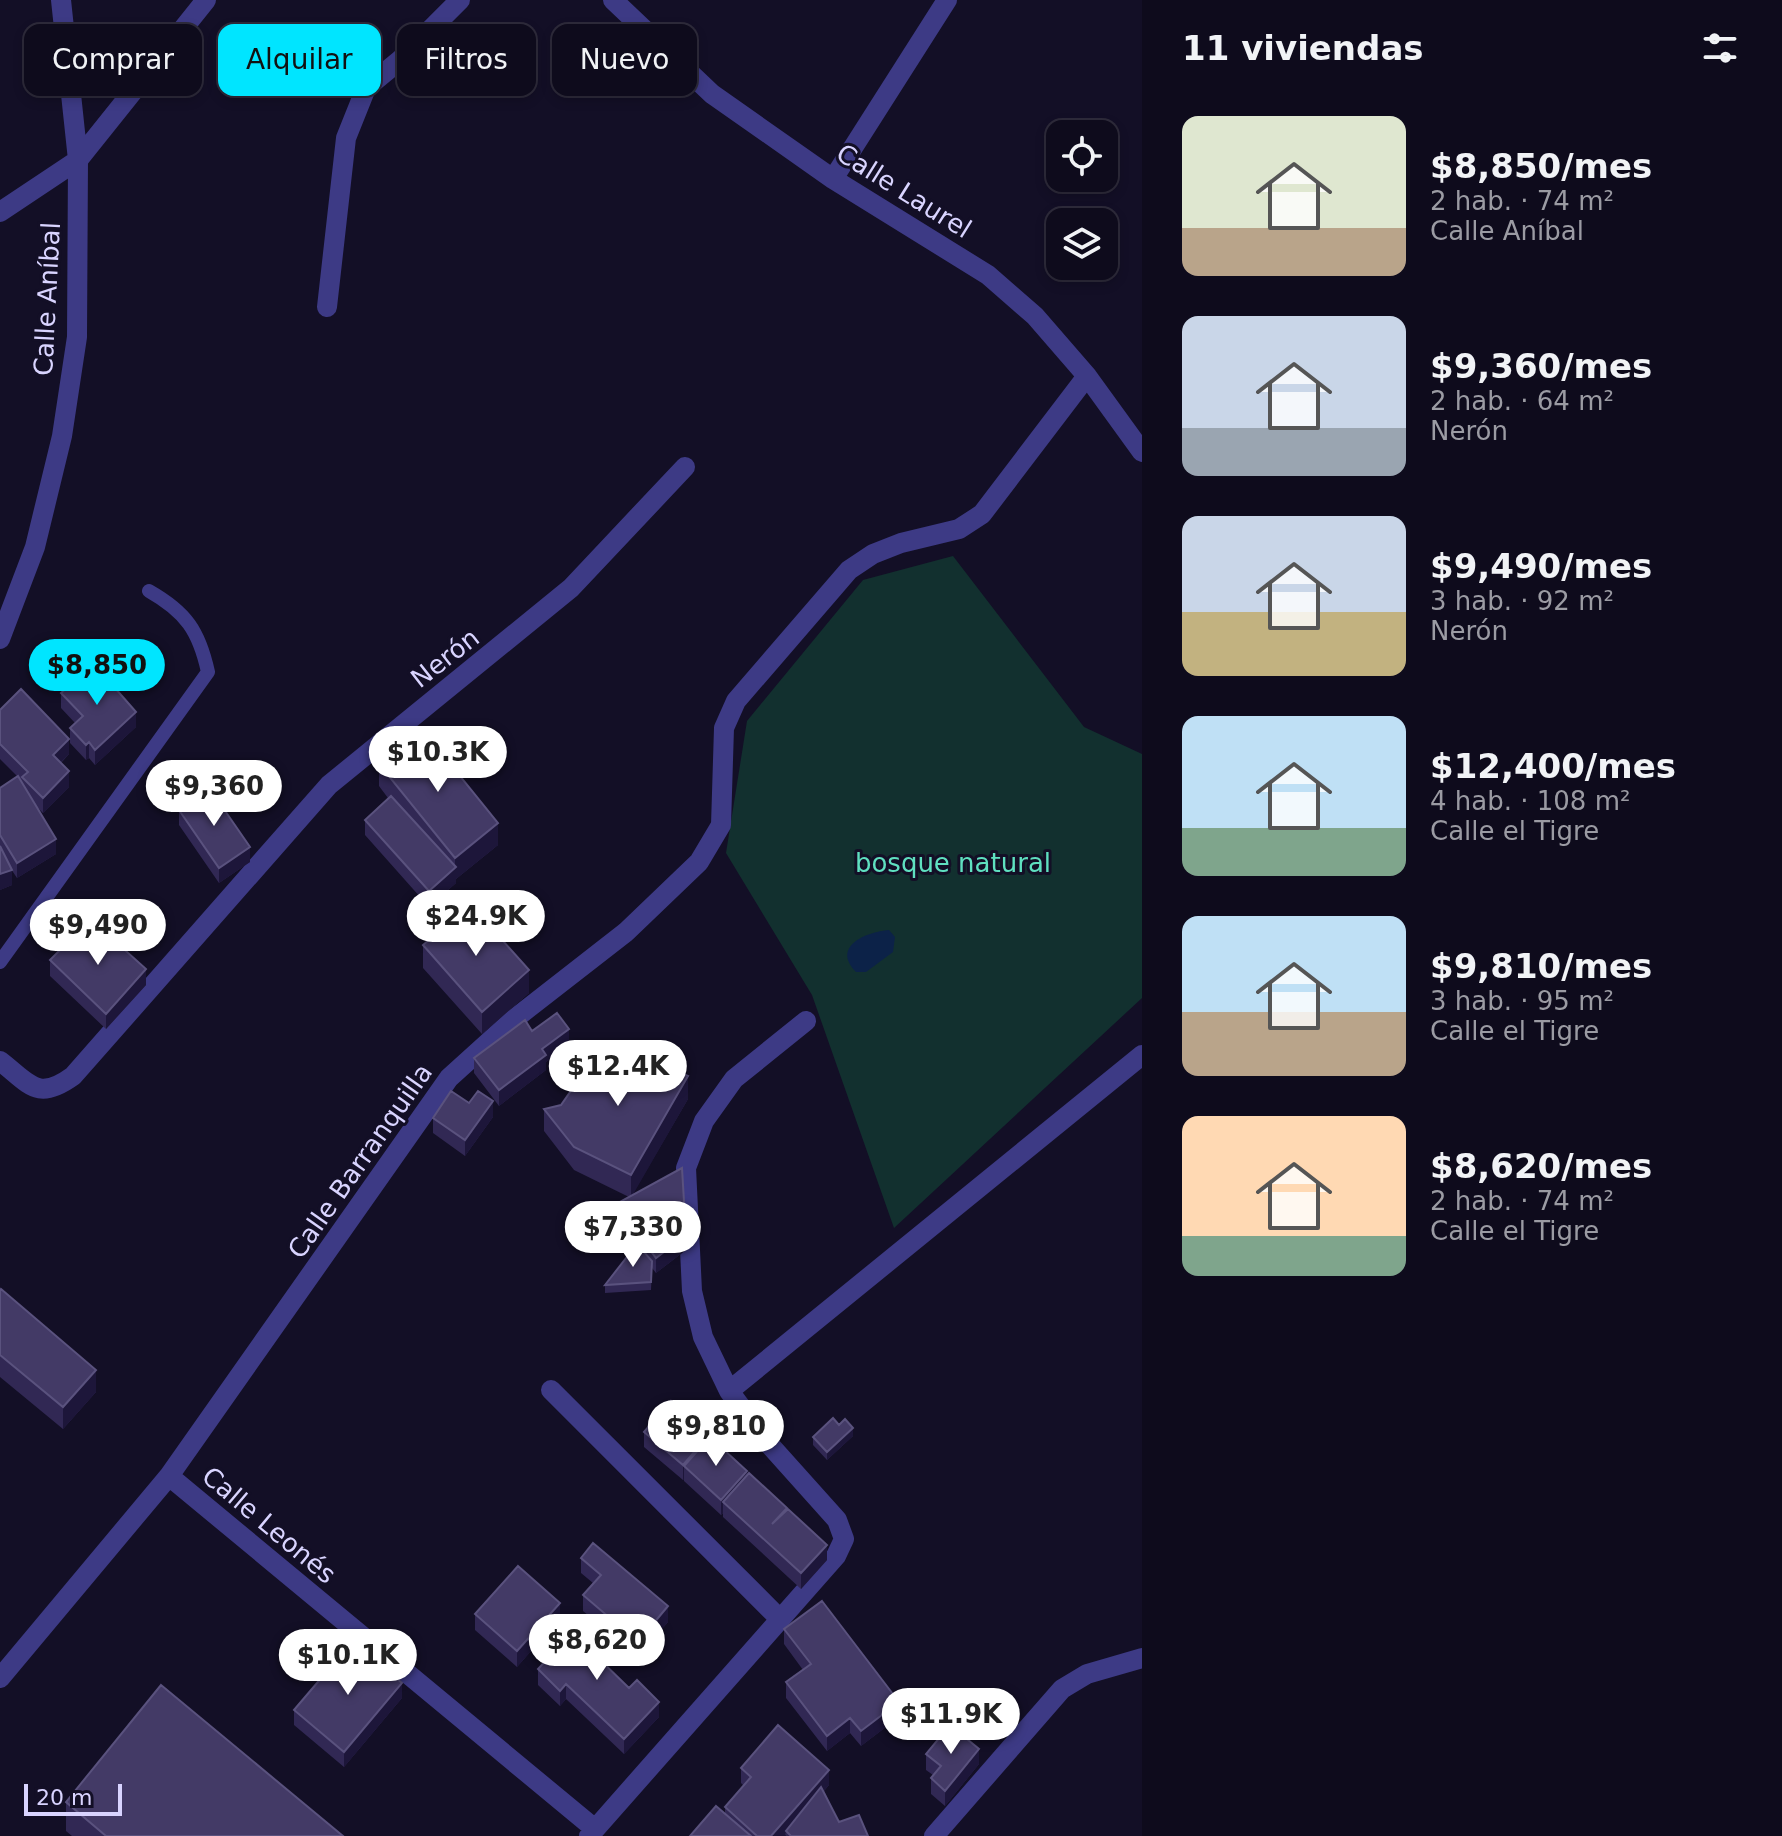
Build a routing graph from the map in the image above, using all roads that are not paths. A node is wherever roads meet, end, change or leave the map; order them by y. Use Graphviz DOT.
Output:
graph roads {
  1 [pos="61,0"];
  2 [pos="206,0"];
  3 [pos="460,0"];
  4 [pos="613,0"];
  5 [pos="947,0"];
  6 [pos="635,8"];
  7 [pos="78,160"];
  8 [pos="833,179"];
  9 [pos="0,212"];
  10 [pos="327,307"];
  11 [pos="1087,376"];
  12 [pos="1142,452"];
  13 [pos="685,467"];
  14 [pos="149,591"];
  15 [pos="0,639"];
  16 [pos="0,962"];
  17 [pos="806,1021"];
  18 [pos="1142,1055"];
  19 [pos="0,1061"];
  20 [pos="551,1390"];
  21 [pos="729,1391"];
  22 [pos="169,1476"];
  23 [pos="779,1618"];
  24 [pos="1142,1658"];
  25 [pos="0,1678"];
  26 [pos="592,1833"];
  27 [pos="934,1836"];
  1 -- 7 [label="street, Calle Aníbal"];
  2 -- 7 [label="street"];
  3 -- 10 [label="street"];
  4 -- 6 [label="street, Calle Laurel"];
  5 -- 8 [label="street"];
  6 -- 8 [label="street, Calle Laurel"];
  7 -- 9 [label="street"];
  7 -- 15 [label="street, Calle Aníbal"];
  8 -- 11 [label="street, Calle Laurel"];
  11 -- 12 [label="street, Calle Laurel"];
  11 -- 22 [label="street, Calle Barranquilla"];
  13 -- 19 [label="street, Nerón"];
  14 -- 16 [label="lane"];
  17 -- 21 [label="street"];
  18 -- 21 [label="street"];
  20 -- 23 [label="street"];
  21 -- 23 [label="street"];
  22 -- 25 [label="street, Calle Barranquilla"];
  22 -- 26 [label="street, Calle Leonés"];
  23 -- 26 [label="street"];
  24 -- 27 [label="street"];
}
